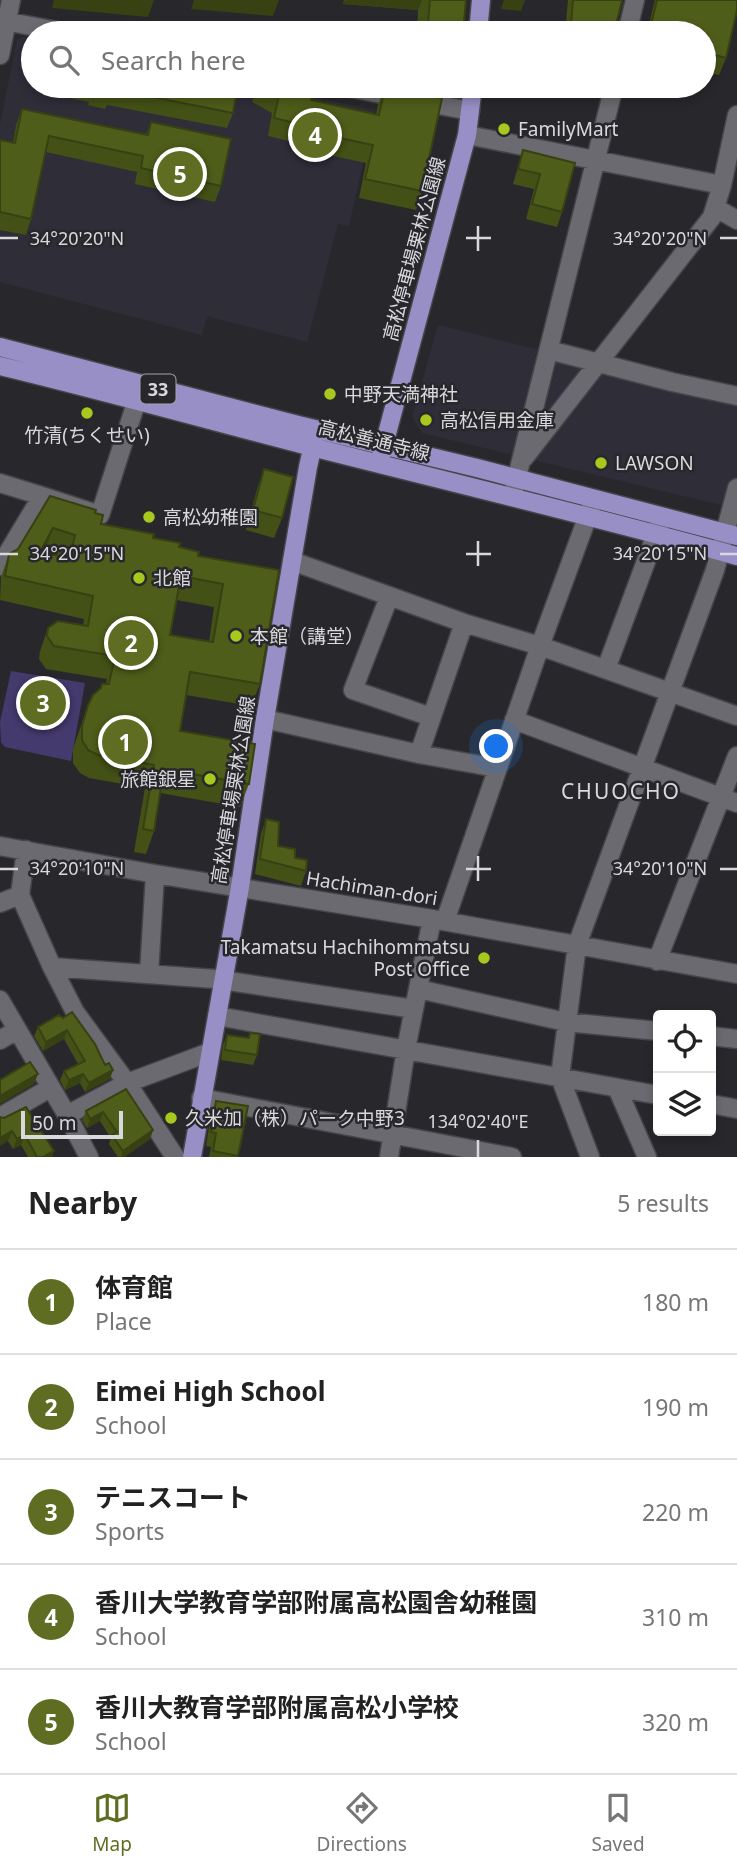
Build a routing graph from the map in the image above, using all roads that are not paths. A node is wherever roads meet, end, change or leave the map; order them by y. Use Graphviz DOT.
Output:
graph roads {
  1 [pos="11,0"];
  2 [pos="481,0"];
  3 [pos="635,0"];
  4 [pos="3,21"];
  5 [pos="479,21"];
  6 [pos="630,21"];
  7 [pos="21,24"];
  8 [pos="0,55"];
  9 [pos="402,98"];
  10 [pos="472,98"];
  11 [pos="611,98"];
  12 [pos="470,111"];
  13 [pos="737,116"];
  14 [pos="467,135"];
  15 [pos="596,161"];
  16 [pos="722,185"];
  17 [pos="716,208"];
  18 [pos="737,220"];
  19 [pos="0,346"];
  20 [pos="550,349"];
  21 [pos="600,362"];
  22 [pos="0,366"];
  23 [pos="737,396"];
  24 [pos="137,400"];
  25 [pos="314,439"];
  26 [pos="384,445"];
  27 [pos="522,461"];
  28 [pos="379,463"];
  29 [pos="0,483"];
  30 [pos="514,487"];
  31 [pos="737,488"];
  32 [pos="42,496"];
  33 [pos="592,507"];
  34 [pos="659,525"];
  35 [pos="731,535"];
  36 [pos="719,551"];
  37 [pos="737,556"];
  38 [pos="292,561"];
  39 [pos="0,566"];
  40 [pos="389,597"];
  41 [pos="464,623"];
  42 [pos="540,646"];
  43 [pos="606,668"];
  44 [pos="669,692"];
  45 [pos="737,716"];
  46 [pos="431,717"];
  47 [pos="265,719"];
  48 [pos="514,720"];
  49 [pos="419,754"];
  50 [pos="737,756"];
  51 [pos="497,768"];
  52 [pos="642,769"];
  53 [pos="729,800"];
  54 [pos="0,846"];
  55 [pos="26,850"];
  56 [pos="155,874"];
  57 [pos="240,887"];
  58 [pos="20,895"];
  59 [pos="0,903"];
  60 [pos="438,920"];
  61 [pos="577,945"];
  62 [pos="657,961"];
  63 [pos="52,967"];
  64 [pos="149,974"];
  65 [pos="737,974"];
  66 [pos="223,981"];
  67 [pos="418,989"];
  68 [pos="0,1000"];
  69 [pos="414,1009"];
  70 [pos="217,1016"];
  71 [pos="566,1022"];
  72 [pos="17,1030"];
  73 [pos="653,1031"];
  74 [pos="716,1037"];
  75 [pos="737,1039"];
  76 [pos="0,1040"];
  77 [pos="406,1049"];
  78 [pos="210,1052"];
  79 [pos="560,1077"];
  80 [pos="127,1083"];
  81 [pos="50,1088"];
  82 [pos="617,1088"];
  83 [pos="653,1094"];
  84 [pos="201,1098"];
  85 [pos="716,1105"];
  86 [pos="737,1109"];
  87 [pos="67,1115"];
  88 [pos="0,1117"];
  89 [pos="392,1136"];
  90 [pos="86,1156"];
  91 [pos="175,1157"];
  92 [pos="192,1157"];
  93 [pos="388,1157"];
  94 [pos="512,1157"];
  95 [pos="590,1157"];
  96 [pos="647,1157"];
  1 -- 4 [label="street"];
  2 -- 5 [label="main road"];
  3 -- 6 [label="street"];
  4 -- 7 [label="street"];
  4 -- 8 [label="street"];
  9 -- 12 [label="street"];
  10 -- 12 [label="main road, 高松停車場栗林公園線"];
  11 -- 15 [label="street"];
  12 -- 14 [label="main road, 高松停車場栗林公園線"];
  13 -- 16 [label="street"];
  14 -- 15 [label="street"];
  14 -- 26 [label="main road, 高松停車場栗林公園線"];
  15 -- 16 [label="street"];
  15 -- 20 [label="street"];
  16 -- 17 [label="street"];
  17 -- 18 [label="street"];
  17 -- 21 [label="street"];
  19 -- 25 [label="main road, 高松善通寺線 / 33"];
  20 -- 21 [label="street"];
  20 -- 27 [label="street"];
  21 -- 23 [label="street"];
  21 -- 27 [label="street"];
  22 -- 24 [label="main road, 高松善通寺線 / 33"];
  24 -- 25 [label="main road, 高松善通寺線 / 33"];
  24 -- 32 [label="street"];
  25 -- 26 [label="main road, 高松善通寺線 / 33"];
  25 -- 28 [label="main road, 高松善通寺線 / 33"];
  25 -- 38 [label="main road, 高松停車場栗林公園線"];
  26 -- 28 [label="main road, 高松停車場栗林公園線"];
  26 -- 30 [label="main road, 高松善通寺線 / 33"];
  27 -- 30 [label="street"];
  28 -- 30 [label="main road, 高松善通寺線 / 33"];
  29 -- 32 [label="street"];
  30 -- 33 [label="main road, 高松善通寺線 / 33"];
  31 -- 35 [label="street"];
  32 -- 39 [label="street"];
  33 -- 34 [label="main road, 高松善通寺線 / 33"];
  33 -- 42 [label="street"];
  34 -- 35 [label="main road, 高松善通寺線 / 33"];
  34 -- 36 [label="main road, 高松善通寺線 / 33"];
  34 -- 43 [label="street"];
  35 -- 36 [label="street"];
  36 -- 37 [label="main road, 高松善通寺線 / 33"];
  36 -- 44 [label="street"];
  38 -- 40 [label="street"];
  38 -- 47 [label="main road, 高松停車場栗林公園線"];
  40 -- 41 [label="street"];
  40 -- 46 [label="street"];
  41 -- 42 [label="street"];
  41 -- 46 [label="street"];
  42 -- 43 [label="street"];
  42 -- 48 [label="street"];
  43 -- 44 [label="street"];
  44 -- 45 [label="street"];
  44 -- 52 [label="street"];
  46 -- 49 [label="street"];
  47 -- 49 [label="street"];
  47 -- 57 [label="main road, 高松停車場栗林公園線"];
  48 -- 51 [label="street"];
  48 -- 52 [label="street"];
  49 -- 51 [label="street"];
  50 -- 53 [label="street"];
  51 -- 60 [label="street"];
  52 -- 53 [label="street"];
  52 -- 61 [label="street"];
  53 -- 62 [label="street"];
  54 -- 55 [label="street, Hachiman-dori"];
  55 -- 56 [label="street, Hachiman-dori"];
  55 -- 58 [label="street"];
  56 -- 57 [label="street, Hachiman-dori"];
  56 -- 64 [label="street"];
  57 -- 60 [label="street, Hachiman-dori"];
  57 -- 66 [label="main road, 高松停車場栗林公園線"];
  58 -- 59 [label="street"];
  58 -- 63 [label="street"];
  60 -- 61 [label="street, Hachiman-dori"];
  60 -- 67 [label="street"];
  61 -- 62 [label="street, Hachiman-dori"];
  61 -- 71 [label="street"];
  62 -- 65 [label="street, Hachiman-dori"];
  63 -- 64 [label="street"];
  63 -- 80 [label="street"];
  64 -- 66 [label="street"];
  66 -- 69 [label="street"];
  66 -- 70 [label="main road, 高松停車場栗林公園線"];
  67 -- 69 [label="street"];
  67 -- 71 [label="street"];
  68 -- 72 [label="street"];
  69 -- 77 [label="street"];
  70 -- 77 [label="street"];
  70 -- 78 [label="main road, 高松停車場栗林公園線"];
  71 -- 73 [label="street"];
  71 -- 79 [label="street"];
  72 -- 76 [label="street"];
  72 -- 81 [label="street"];
  74 -- 75 [label="street"];
  77 -- 79 [label="street"];
  77 -- 89 [label="street"];
  78 -- 80 [label="street"];
  78 -- 84 [label="main road, 高松停車場栗林公園線"];
  79 -- 82 [label="street"];
  79 -- 95 [label="street"];
  80 -- 87 [label="street"];
  80 -- 91 [label="street"];
  81 -- 87 [label="street"];
  81 -- 88 [label="street"];
  82 -- 83 [label="street"];
  82 -- 96 [label="street"];
  84 -- 89 [label="street"];
  84 -- 92 [label="main road, 高松停車場栗林公園線"];
  85 -- 86 [label="street"];
  87 -- 90 [label="street"];
  89 -- 93 [label="street"];
  89 -- 94 [label="street"];
}
